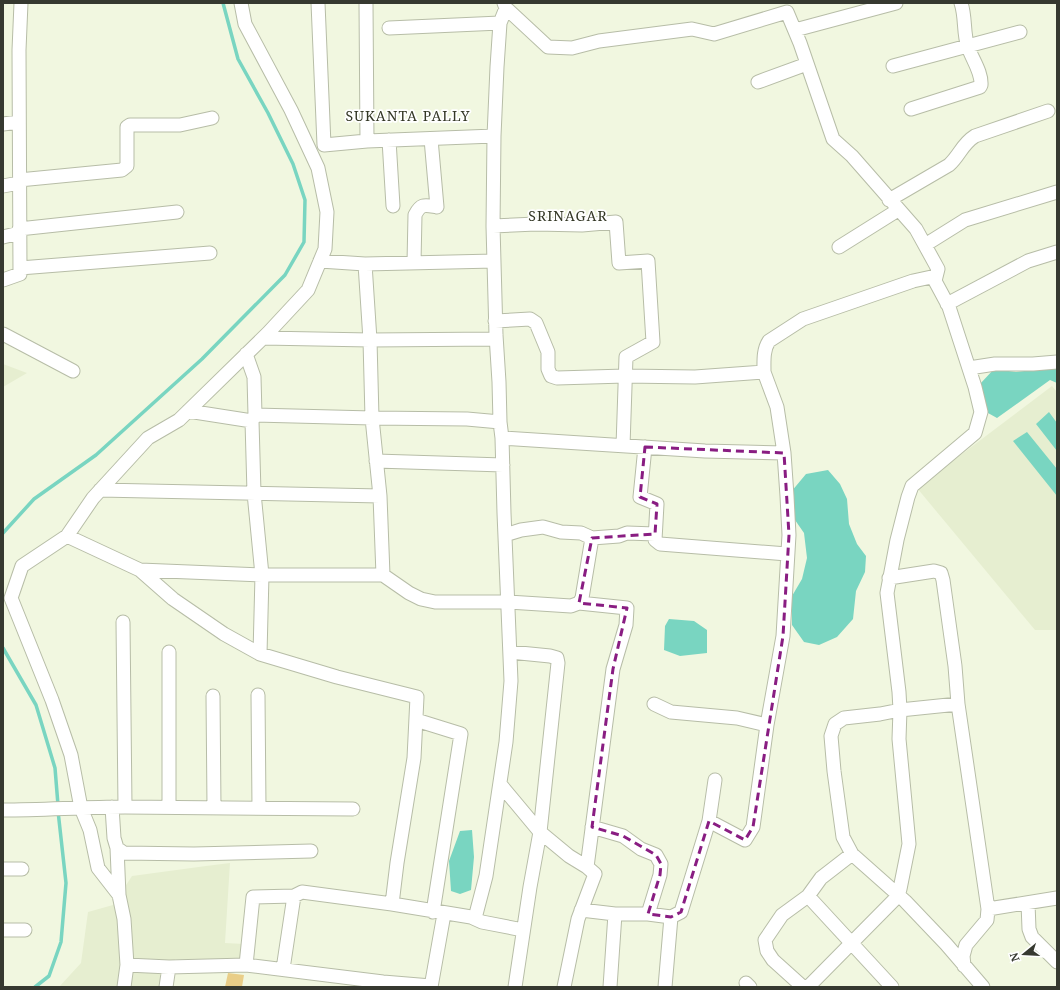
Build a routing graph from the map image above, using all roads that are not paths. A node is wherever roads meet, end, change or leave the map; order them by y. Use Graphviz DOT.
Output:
graph roads {
  1 [pos="20,3"];
  2 [pos="241,3"];
  3 [pos="318,3"];
  4 [pos="366,3"];
  5 [pos="896,3"];
  6 [pos="961,3"];
  7 [pos="505,5"];
  8 [pos="786,8"];
  9 [pos="500,23"];
  10 [pos="389,28"];
  11 [pos="795,30"];
  12 [pos="1020,32"];
  13 [pos="967,46"];
  14 [pos="807,64"];
  15 [pos="893,66"];
  16 [pos="758,82"];
  17 [pos="911,109"];
  18 [pos="1048,111"];
  19 [pos="212,118"];
  20 [pos="19,122"];
  21 [pos="3,124"];
  22 [pos="494,136"];
  23 [pos="431,139"];
  24 [pos="390,140"];
  25 [pos="367,141"];
  26 [pos="19,181"];
  27 [pos="3,186"];
  28 [pos="1057,192"];
  29 [pos="889,200"];
  30 [pos="393,206"];
  31 [pos="898,210"];
  32 [pos="177,212"];
  33 [pos="493,226"];
  34 [pos="19,231"];
  35 [pos="3,237"];
  36 [pos="925,245"];
  37 [pos="839,247"];
  38 [pos="1057,252"];
  39 [pos="210,254"];
  40 [pos="320,261"];
  41 [pos="494,261"];
  42 [pos="414,263"];
  43 [pos="365,264"];
  44 [pos="20,268"];
  45 [pos="936,276"];
  46 [pos="3,280"];
  47 [pos="947,304"];
  48 [pos="495,320"];
  49 [pos="3,334"];
  50 [pos="263,338"];
  51 [pos="496,339"];
  52 [pos="370,340"];
  53 [pos="246,354"];
  54 [pos="1057,362"];
  55 [pos="969,368"];
  56 [pos="73,371"];
  57 [pos="764,372"];
  58 [pos="625,376"];
  59 [pos="188,411"];
  60 [pos="253,418"];
  61 [pos="372,418"];
  62 [pos="500,422"];
  63 [pos="502,438"];
  64 [pos="623,446"];
  65 [pos="645,447"];
  66 [pos="784,453"];
  67 [pos="376,461"];
  68 [pos="503,465"];
  69 [pos="100,490"];
  70 [pos="254,493"];
  71 [pos="380,496"];
  72 [pos="655,534"];
  73 [pos="505,535"];
  74 [pos="67,536"];
  75 [pos="592,538"];
  76 [pos="787,554"];
  77 [pos="140,570"];
  78 [pos="262,575"];
  79 [pos="383,575"];
  80 [pos="889,578"];
  81 [pos="508,602"];
  82 [pos="579,602"];
  83 [pos="123,622"];
  84 [pos="169,652"];
  85 [pos="510,652"];
  86 [pos="260,654"];
  87 [pos="258,695"];
  88 [pos="213,696"];
  89 [pos="654,704"];
  90 [pos="958,704"];
  91 [pos="900,710"];
  92 [pos="416,720"];
  93 [pos="767,725"];
  94 [pos="715,780"];
  95 [pos="500,784"];
  96 [pos="119,807"];
  97 [pos="169,807"];
  98 [pos="214,807"];
  99 [pos="76,808"];
  100 [pos="259,808"];
  101 [pos="353,809"];
  102 [pos="3,810"];
  103 [pos="709,821"];
  104 [pos="592,827"];
  105 [pos="540,832"];
  106 [pos="117,848"];
  107 [pos="311,851"];
  108 [pos="852,854"];
  109 [pos="587,867"];
  110 [pos="3,869"];
  111 [pos="22,869"];
  112 [pos="119,895"];
  113 [pos="294,896"];
  114 [pos="808,896"];
  115 [pos="898,896"];
  116 [pos="1057,898"];
  117 [pos="1028,903"];
  118 [pos="392,904"];
  119 [pos="988,909"];
  120 [pos="581,910"];
  121 [pos="438,913"];
  122 [pos="615,914"];
  123 [pos="648,914"];
  124 [pos="475,918"];
  125 [pos="671,918"];
  126 [pos="3,930"];
  127 [pos="25,930"];
  128 [pos="523,930"];
  129 [pos="852,943"];
  130 [pos="1057,962"];
  131 [pos="126,965"];
  132 [pos="246,965"];
  133 [pos="964,966"];
  134 [pos="169,967"];
  135 [pos="283,969"];
  136 [pos="383,984"];
  137 [pos="124,987"];
  138 [pos="166,987"];
  139 [pos="431,987"];
  140 [pos="514,987"];
  141 [pos="564,987"];
  142 [pos="610,987"];
  143 [pos="665,987"];
  144 [pos="803,987"];
  145 [pos="808,987"];
  146 [pos="892,987"];
  147 [pos="983,987"];
  1 -- 20 [label="street"];
  2 -- 40 [label="street"];
  3 -- 25 [label="street"];
  4 -- 25 [label="street"];
  5 -- 11 [label="street"];
  6 -- 13 [label="street"];
  7 -- 8 [label="street"];
  7 -- 9 [label="street"];
  8 -- 11 [label="street"];
  9 -- 10 [label="street"];
  9 -- 22 [label="street"];
  11 -- 14 [label="street"];
  12 -- 13 [label="street"];
  13 -- 15 [label="street"];
  13 -- 17 [label="street"];
  14 -- 16 [label="street"];
  14 -- 29 [label="street"];
  18 -- 29 [label="street"];
  19 -- 26 [label="street"];
  20 -- 21 [label="street"];
  20 -- 26 [label="street"];
  22 -- 23 [label="street"];
  22 -- 33 [label="street"];
  23 -- 24 [label="street"];
  23 -- 42 [label="street"];
  24 -- 25 [label="street"];
  24 -- 30 [label="street"];
  26 -- 27 [label="street"];
  26 -- 34 [label="street"];
  28 -- 36 [label="street"];
  29 -- 31 [label="street"];
  31 -- 36 [label="street"];
  31 -- 37 [label="street"];
  32 -- 34 [label="street"];
  33 -- 41 [label="street"];
  33 -- 58 [label="street"];
  34 -- 35 [label="street"];
  34 -- 44 [label="street"];
  36 -- 45 [label="street"];
  38 -- 47 [label="street"];
  39 -- 44 [label="street"];
  40 -- 43 [label="street"];
  40 -- 50 [label="street"];
  41 -- 42 [label="street"];
  41 -- 48 [label="street"];
  42 -- 43 [label="street"];
  43 -- 52 [label="street"];
  44 -- 46 [label="street"];
  45 -- 47 [label="street"];
  45 -- 57 [label="street"];
  47 -- 55 [label="street"];
  48 -- 51 [label="street"];
  48 -- 58 [label="street"];
  49 -- 56 [label="street"];
  50 -- 52 [label="street"];
  50 -- 53 [label="street"];
  51 -- 52 [label="street"];
  51 -- 62 [label="street"];
  52 -- 61 [label="street"];
  53 -- 59 [label="street"];
  53 -- 60 [label="street"];
  54 -- 55 [label="street"];
  55 -- 80 [label="street"];
  57 -- 58 [label="street"];
  57 -- 66 [label="street"];
  58 -- 64 [label="street"];
  59 -- 60 [label="street"];
  59 -- 69 [label="street"];
  60 -- 61 [label="street"];
  60 -- 70 [label="street"];
  61 -- 62 [label="street"];
  61 -- 67 [label="street"];
  62 -- 63 [label="street"];
  63 -- 64 [label="street"];
  63 -- 68 [label="street"];
  64 -- 65 [label="street"];
  65 -- 66 [label="street"];
  65 -- 72 [label="street"];
  66 -- 76 [label="street"];
  67 -- 68 [label="street"];
  67 -- 71 [label="street"];
  68 -- 73 [label="street"];
  69 -- 70 [label="street"];
  69 -- 74 [label="street"];
  70 -- 71 [label="street"];
  70 -- 78 [label="street"];
  71 -- 79 [label="street"];
  72 -- 75 [label="street"];
  72 -- 76 [label="street"];
  73 -- 75 [label="street"];
  73 -- 81 [label="street"];
  74 -- 77 [label="street"];
  74 -- 99 [label="street"];
  75 -- 82 [label="street"];
  76 -- 93 [label="street"];
  77 -- 78 [label="street"];
  77 -- 86 [label="street"];
  78 -- 79 [label="street"];
  78 -- 86 [label="street"];
  79 -- 81 [label="street"];
  80 -- 90 [label="street"];
  80 -- 91 [label="street"];
  81 -- 82 [label="street"];
  81 -- 85 [label="street"];
  82 -- 104 [label="street"];
  83 -- 96 [label="street"];
  84 -- 97 [label="street"];
  85 -- 95 [label="street"];
  85 -- 105 [label="street"];
  86 -- 92 [label="street"];
  87 -- 100 [label="street"];
  88 -- 98 [label="street"];
  89 -- 93 [label="street"];
  90 -- 91 [label="street"];
  90 -- 119 [label="street"];
  91 -- 108 [label="street"];
  91 -- 115 [label="street"];
  92 -- 118 [label="street"];
  92 -- 121 [label="street"];
  93 -- 103 [label="street"];
  94 -- 103 [label="street"];
  95 -- 105 [label="street"];
  95 -- 124 [label="street"];
  96 -- 97 [label="street"];
  96 -- 99 [label="street"];
  96 -- 106 [label="street"];
  97 -- 98 [label="street"];
  98 -- 100 [label="street"];
  99 -- 102 [label="street"];
  99 -- 112 [label="street"];
  100 -- 101 [label="street"];
  103 -- 125 [label="street"];
  104 -- 109 [label="street"];
  104 -- 123 [label="street"];
  105 -- 109 [label="street"];
  105 -- 128 [label="street"];
  106 -- 107 [label="street"];
  106 -- 112 [label="street"];
  108 -- 114 [label="street"];
  108 -- 115 [label="street"];
  109 -- 120 [label="street"];
  110 -- 111 [label="street"];
  112 -- 131 [label="street"];
  113 -- 118 [label="street"];
  113 -- 132 [label="street"];
  113 -- 135 [label="street"];
  114 -- 129 [label="street"];
  114 -- 144 [label="street"];
  115 -- 129 [label="street"];
  115 -- 133 [label="street"];
  116 -- 117 [label="street"];
  117 -- 119 [label="street"];
  117 -- 130 [label="street"];
  118 -- 121 [label="street"];
  119 -- 133 [label="street"];
  120 -- 122 [label="street"];
  120 -- 141 [label="street"];
  121 -- 124 [label="street"];
  121 -- 139 [label="street"];
  122 -- 123 [label="street"];
  122 -- 142 [label="street"];
  123 -- 125 [label="street"];
  124 -- 128 [label="street"];
  125 -- 143 [label="street"];
  126 -- 127 [label="street"];
  128 -- 140 [label="street"];
  129 -- 145 [label="street"];
  129 -- 146 [label="street"];
  131 -- 134 [label="street"];
  131 -- 137 [label="street"];
  132 -- 134 [label="street"];
  132 -- 135 [label="street"];
  133 -- 147 [label="street"];
  134 -- 138 [label="street"];
  135 -- 136 [label="street"];
  136 -- 139 [label="street"];
}
